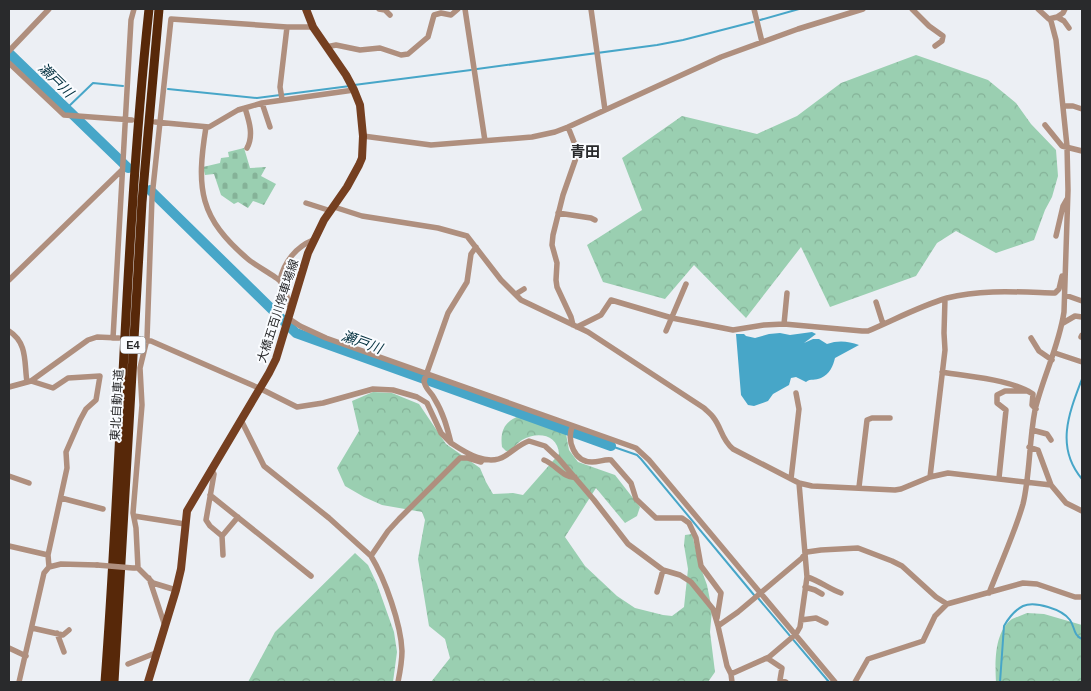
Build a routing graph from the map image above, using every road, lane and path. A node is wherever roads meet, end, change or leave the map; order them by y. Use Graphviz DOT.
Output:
graph roads {
  1 [pos="49,9"];
  2 [pos="134,9"];
  3 [pos="149,9"];
  4 [pos="159,9"];
  5 [pos="306,9"];
  6 [pos="379,9"];
  7 [pos="458,9"];
  8 [pos="465,9"];
  9 [pos="591,9"];
  10 [pos="754,9"];
  11 [pos="863,9"];
  12 [pos="912,9"];
  13 [pos="1038,9"];
  14 [pos="1065,9"];
  15 [pos="390,14"];
  16 [pos="1057,18"];
  17 [pos="1049,19"];
  18 [pos="287,27"];
  19 [pos="313,27"];
  20 [pos="1069,28"];
  21 [pos="762,42"];
  22 [pos="935,46"];
  23 [pos="326,47"];
  24 [pos="9,50"];
  25 [pos="9,63"];
  26 [pos="352,87"];
  27 [pos="281,96"];
  28 [pos="262,103"];
  29 [pos="1063,106"];
  30 [pos="245,108"];
  31 [pos="1082,109"];
  32 [pos="605,110"];
  33 [pos="129,120"];
  34 [pos="158,123"];
  35 [pos="1045,124"];
  36 [pos="206,127"];
  37 [pos="270,127"];
  38 [pos="568,127"];
  39 [pos="364,136"];
  40 [pos="485,141"];
  41 [pos="1067,147"];
  42 [pos="247,148"];
  43 [pos="1082,151"];
  44 [pos="122,169"];
  45 [pos="1068,197"];
  46 [pos="306,203"];
  47 [pos="333,209"];
  48 [pos="558,213"];
  49 [pos="595,220"];
  50 [pos="1056,236"];
  51 [pos="313,240"];
  52 [pos="476,247"];
  53 [pos="1066,276"];
  54 [pos="9,280"];
  55 [pos="280,280"];
  56 [pos="686,284"];
  57 [pos="524,289"];
  58 [pos="787,293"];
  59 [pos="516,294"];
  60 [pos="1065,295"];
  61 [pos="945,299"];
  62 [pos="1082,301"];
  63 [pos="876,302"];
  64 [pos="1082,317"];
  65 [pos="672,318"];
  66 [pos="288,319"];
  67 [pos="1063,323"];
  68 [pos="784,324"];
  69 [pos="883,324"];
  70 [pos="575,326"];
  71 [pos="9,331"];
  72 [pos="666,331"];
  73 [pos="1031,338"];
  74 [pos="143,340"];
  75 [pos="1055,352"];
  76 [pos="1052,360"];
  77 [pos="1082,362"];
  78 [pos="942,372"];
  79 [pos="425,378"];
  80 [pos="29,382"];
  81 [pos="9,386"];
  82 [pos="261,389"];
  83 [pos="1028,391"];
  84 [pos="796,393"];
  85 [pos="1036,409"];
  86 [pos="890,418"];
  87 [pos="240,420"];
  88 [pos="572,427"];
  89 [pos="1032,430"];
  90 [pos="1051,440"];
  91 [pos="451,443"];
  92 [pos="1029,447"];
  93 [pos="483,459"];
  94 [pos="544,460"];
  95 [pos="211,469"];
  96 [pos="9,476"];
  97 [pos="575,477"];
  98 [pos="930,477"];
  99 [pos="999,478"];
  100 [pos="791,479"];
  101 [pos="1026,482"];
  102 [pos="29,483"];
  103 [pos="799,483"];
  104 [pos="1051,485"];
  105 [pos="859,487"];
  106 [pos="210,495"];
  107 [pos="62,498"];
  108 [pos="103,509"];
  109 [pos="1082,511"];
  110 [pos="134,516"];
  111 [pos="238,517"];
  112 [pos="185,524"];
  113 [pos="222,536"];
  114 [pos="9,546"];
  115 [pos="804,554"];
  116 [pos="48,555"];
  117 [pos="223,555"];
  118 [pos="371,556"];
  119 [pos="49,567"];
  120 [pos="135,568"];
  121 [pos="663,570"];
  122 [pos="312,576"];
  123 [pos="807,577"];
  124 [pos="148,578"];
  125 [pos="805,588"];
  126 [pos="176,590"];
  127 [pos="657,592"];
  128 [pos="841,593"];
  129 [pos="989,593"];
  130 [pos="822,594"];
  131 [pos="758,595"];
  132 [pos="1082,598"];
  133 [pos="948,604"];
  134 [pos="801,620"];
  135 [pos="718,623"];
  136 [pos="826,623"];
  137 [pos="166,627"];
  138 [pos="32,628"];
  139 [pos="69,630"];
  140 [pos="57,633"];
  141 [pos="793,637"];
  142 [pos="9,648"];
  143 [pos="64,652"];
  144 [pos="158,652"];
  145 [pos="26,656"];
  146 [pos="767,658"];
  147 [pos="128,664"];
  148 [pos="731,674"];
  149 [pos="19,682"];
  150 [pos="104,682"];
  151 [pos="114,682"];
  152 [pos="148,682"];
  153 [pos="398,682"];
  154 [pos="732,682"];
  155 [pos="786,682"];
  156 [pos="835,682"];
  157 [pos="855,682"];
  1 -- 24 [label="street"];
  2 -- 33 [label="street"];
  3 -- 150 [label="highway, 東北自動車道 / E4"];
  4 -- 151 [label="highway, 東北自動車道 / E4"];
  5 -- 19 [label="main road, 大橋五百川停車場線"];
  6 -- 15 [label="street"];
  7 -- 23 [label="street"];
  8 -- 40 [label="street"];
  9 -- 32 [label="street"];
  10 -- 21 [label="street"];
  11 -- 21 [label="street"];
  12 -- 22 [label="street"];
  13 -- 17 [label="street"];
  14 -- 16 [label="street"];
  16 -- 17 [label="street"];
  16 -- 20 [label="street"];
  17 -- 29 [label="street"];
  18 -- 19 [label="street"];
  18 -- 27 [label="street"];
  18 -- 34 [label="street"];
  19 -- 23 [label="main road, 大橋五百川停車場線"];
  21 -- 32 [label="street"];
  23 -- 26 [label="main road, 大橋五百川停車場線"];
  25 -- 33 [label="street"];
  26 -- 27 [label="street"];
  26 -- 39 [label="main road, 大橋五百川停車場線"];
  27 -- 28 [label="street"];
  28 -- 30 [label="street"];
  28 -- 37 [label="street"];
  29 -- 31 [label="street"];
  29 -- 41 [label="street"];
  30 -- 36 [label="street"];
  30 -- 42 [label="street"];
  32 -- 38 [label="street"];
  33 -- 44 [label="street"];
  34 -- 36 [label="street"];
  34 -- 74 [label="street"];
  35 -- 41 [label="street"];
  36 -- 55 [label="street"];
  38 -- 40 [label="street"];
  38 -- 48 [label="street"];
  39 -- 40 [label="street"];
  39 -- 47 [label="main road, 大橋五百川停車場線"];
  41 -- 43 [label="street"];
  41 -- 45 [label="street"];
  44 -- 54 [label="street"];
  44 -- 80 [label="street"];
  45 -- 50 [label="street"];
  45 -- 53 [label="street"];
  46 -- 47 [label="street"];
  47 -- 51 [label="main road, 大橋五百川停車場線"];
  47 -- 52 [label="street"];
  48 -- 49 [label="street"];
  48 -- 70 [label="street"];
  51 -- 55 [label="street"];
  51 -- 66 [label="main road, 大橋五百川停車場線"];
  52 -- 59 [label="street"];
  52 -- 79 [label="street"];
  53 -- 60 [label="street"];
  53 -- 61 [label="street"];
  55 -- 66 [label="street"];
  56 -- 65 [label="street"];
  57 -- 59 [label="street"];
  58 -- 68 [label="street"];
  59 -- 70 [label="street"];
  60 -- 62 [label="street"];
  60 -- 67 [label="street"];
  61 -- 69 [label="street"];
  61 -- 78 [label="street"];
  63 -- 69 [label="street"];
  64 -- 67 [label="street"];
  65 -- 68 [label="street"];
  65 -- 70 [label="street"];
  65 -- 72 [label="street"];
  66 -- 79 [label="street"];
  66 -- 82 [label="main road, 大橋五百川停車場線"];
  67 -- 75 [label="street"];
  68 -- 69 [label="street"];
  70 -- 100 [label="street"];
  71 -- 80 [label="street"];
  73 -- 76 [label="street"];
  74 -- 82 [label="street"];
  74 -- 110 [label="street"];
  75 -- 76 [label="street"];
  75 -- 77 [label="street"];
  76 -- 85 [label="street"];
  78 -- 83 [label="street"];
  78 -- 98 [label="street"];
  79 -- 88 [label="street"];
  79 -- 91 [label="street"];
  80 -- 81 [label="street"];
  80 -- 107 [label="street"];
  82 -- 87 [label="main road, 大橋五百川停車場線"];
  82 -- 91 [label="street"];
  83 -- 85 [label="street"];
  83 -- 99 [label="street"];
  84 -- 100 [label="street"];
  85 -- 89 [label="street"];
  86 -- 105 [label="street"];
  87 -- 95 [label="main road, 大橋五百川停車場線"];
  87 -- 118 [label="street"];
  88 -- 131 [label="street"];
  88 -- 135 [label="street"];
  89 -- 90 [label="street"];
  89 -- 92 [label="street"];
  91 -- 93 [label="street"];
  92 -- 101 [label="street"];
  92 -- 104 [label="street"];
  93 -- 97 [label="street"];
  93 -- 118 [label="street"];
  94 -- 97 [label="street"];
  95 -- 106 [label="street"];
  95 -- 112 [label="main road, 大橋五百川停車場線"];
  96 -- 102 [label="street"];
  97 -- 121 [label="street"];
  98 -- 99 [label="street"];
  98 -- 105 [label="street"];
  99 -- 101 [label="street"];
  100 -- 103 [label="street"];
  101 -- 104 [label="street"];
  101 -- 129 [label="street"];
  103 -- 105 [label="street"];
  103 -- 115 [label="street"];
  104 -- 109 [label="street"];
  106 -- 111 [label="street"];
  106 -- 113 [label="street"];
  107 -- 108 [label="street"];
  107 -- 116 [label="street"];
  110 -- 112 [label="street"];
  110 -- 120 [label="street"];
  111 -- 113 [label="street"];
  111 -- 122 [label="street"];
  112 -- 126 [label="main road, 大橋五百川停車場線"];
  113 -- 117 [label="street"];
  114 -- 116 [label="street"];
  115 -- 123 [label="street"];
  115 -- 131 [label="street"];
  115 -- 133 [label="street"];
  116 -- 119 [label="street"];
  118 -- 153 [label="street"];
  119 -- 120 [label="street, bridge"];
  119 -- 138 [label="street"];
  120 -- 124 [label="street"];
  121 -- 127 [label="street"];
  121 -- 135 [label="street"];
  123 -- 125 [label="street"];
  123 -- 128 [label="street"];
  124 -- 126 [label="street"];
  124 -- 137 [label="street"];
  125 -- 130 [label="street"];
  125 -- 134 [label="street"];
  126 -- 137 [label="main road, 大橋五百川停車場線"];
  129 -- 132 [label="street"];
  129 -- 133 [label="street"];
  131 -- 135 [label="street"];
  131 -- 141 [label="street"];
  133 -- 157 [label="street"];
  134 -- 136 [label="street"];
  134 -- 141 [label="street"];
  135 -- 148 [label="street"];
  137 -- 144 [label="main road, 大橋五百川停車場線"];
  138 -- 140 [label="street"];
  138 -- 145 [label="street"];
  139 -- 140 [label="street"];
  140 -- 143 [label="street"];
  141 -- 146 [label="street"];
  141 -- 156 [label="street"];
  142 -- 145 [label="street"];
  144 -- 147 [label="street"];
  144 -- 152 [label="main road, 大橋五百川停車場線"];
  145 -- 149 [label="street"];
  146 -- 148 [label="street"];
  146 -- 155 [label="street"];
  148 -- 154 [label="street"];
}
